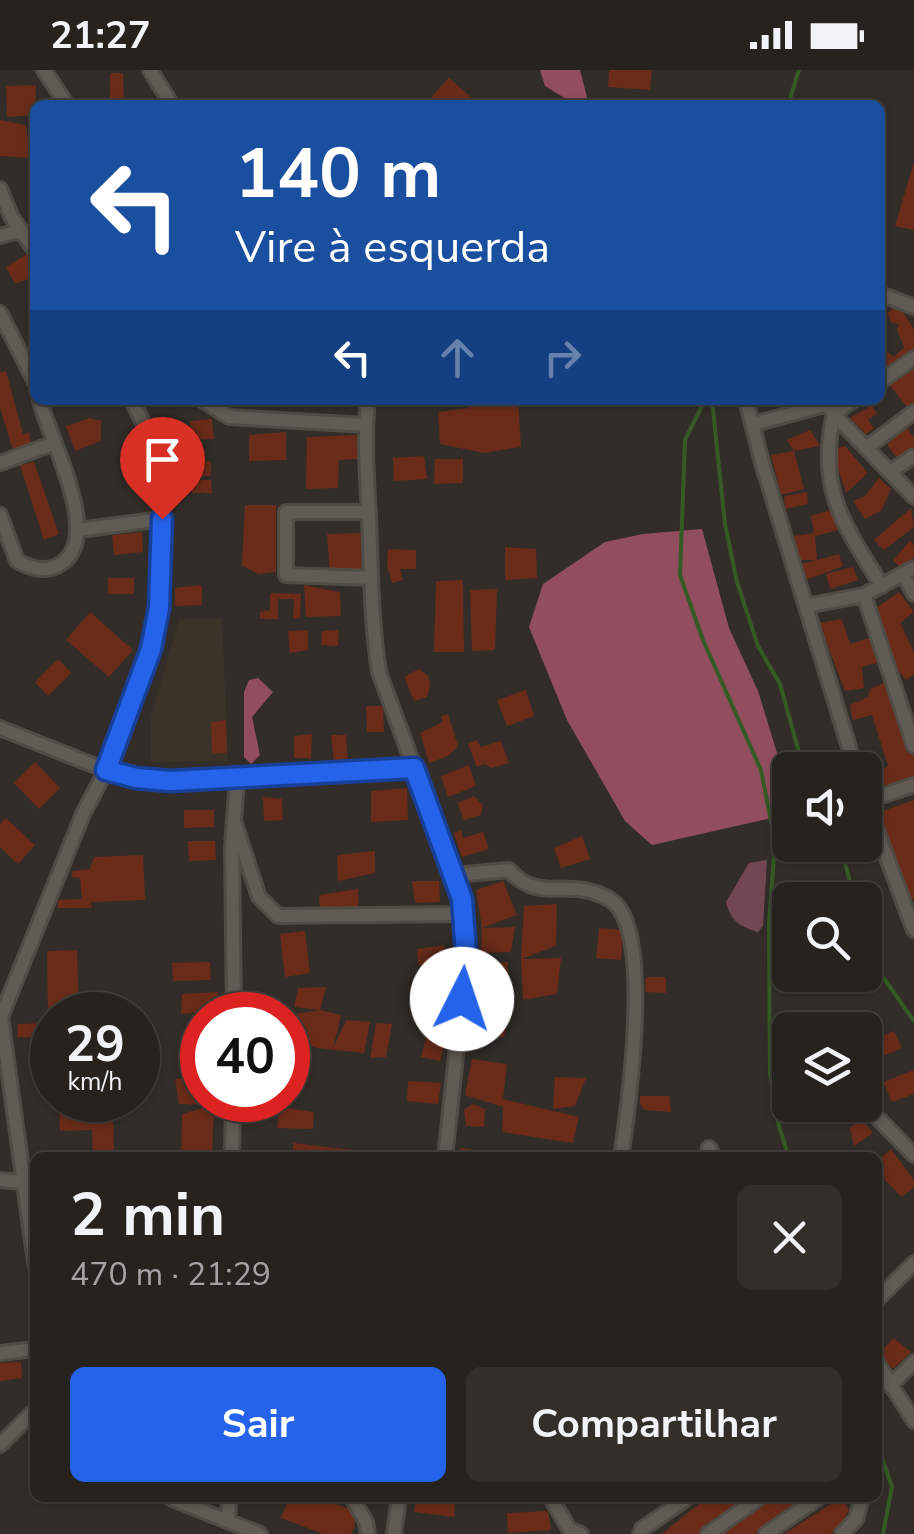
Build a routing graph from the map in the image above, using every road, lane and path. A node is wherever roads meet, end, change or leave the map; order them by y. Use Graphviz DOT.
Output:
graph roads {
  1 [pos="44,70"];
  2 [pos="150,70"];
  3 [pos="64,100"];
  4 [pos="169,100"];
  5 [pos="0,189"];
  6 [pos="20,230"];
  7 [pos="0,236"];
  8 [pos="30,244"];
  9 [pos="885,296"];
  10 [pos="894,300"];
  11 [pos="885,307"];
  12 [pos="914,307"];
  13 [pos="0,313"];
  14 [pos="914,358"];
  15 [pos="30,372"];
  16 [pos="885,378"];
  17 [pos="41,405"];
  18 [pos="134,405"];
  19 [pos="210,405"];
  20 [pos="368,405"];
  21 [pos="748,405"];
  22 [pos="829,406"];
  23 [pos="914,412"];
  24 [pos="366,424"];
  25 [pos="754,424"];
  26 [pos="52,444"];
  27 [pos="866,448"];
  28 [pos="914,456"];
  29 [pos="0,463"];
  30 [pos="890,472"];
  31 [pos="914,497"];
  32 [pos="368,512"];
  33 [pos="0,515"];
  34 [pos="162,519"];
  35 [pos="80,530"];
  36 [pos="909,572"];
  37 [pos="371,578"];
  38 [pos="882,586"];
  39 [pos="914,594"];
  40 [pos="864,595"];
  41 [pos="806,606"];
  42 [pos="914,703"];
  43 [pos="902,712"];
  44 [pos="0,728"];
  45 [pos="914,746"];
  46 [pos="851,752"];
  47 [pos="414,768"];
  48 [pos="106,770"];
  49 [pos="237,778"];
  50 [pos="914,785"];
  51 [pos="882,795"];
  52 [pos="234,821"];
  53 [pos="882,841"];
  54 [pos="454,874"];
  55 [pos="908,904"];
  56 [pos="464,914"];
  57 [pos="914,930"];
  58 [pos="234,992"];
  59 [pos="0,1028"];
  60 [pos="233,1122"];
  61 [pos="882,1122"];
  62 [pos="232,1152"];
  63 [pos="446,1152"];
  64 [pos="622,1152"];
  65 [pos="914,1155"];
  66 [pos="0,1180"];
  67 [pos="23,1182"];
  68 [pos="30,1224"];
  69 [pos="914,1263"];
  70 [pos="882,1295"];
  71 [pos="30,1350"];
  72 [pos="0,1353"];
  73 [pos="914,1362"];
  74 [pos="882,1371"];
  75 [pos="890,1386"];
  76 [pos="30,1415"];
  77 [pos="914,1421"];
  78 [pos="0,1445"];
  79 [pos="180,1502"];
  80 [pos="229,1502"];
  81 [pos="354,1502"];
  82 [pos="398,1502"];
  83 [pos="552,1502"];
  84 [pos="680,1502"];
  85 [pos="753,1502"];
  86 [pos="812,1502"];
  87 [pos="861,1502"];
  88 [pos="228,1521"];
  89 [pos="260,1534"];
  90 [pos="368,1534"];
  91 [pos="394,1534"];
  92 [pos="581,1534"];
  93 [pos="640,1534"];
  94 [pos="708,1534"];
  95 [pos="766,1534"];
  96 [pos="842,1534"];
  1 -- 3 [label="street"];
  2 -- 4 [label="street"];
  5 -- 6 [label="street"];
  6 -- 7 [label="street"];
  6 -- 8 [label="street"];
  9 -- 10 [label="street"];
  10 -- 11 [label="street"];
  10 -- 12 [label="street"];
  13 -- 15 [label="street"];
  14 -- 16 [label="street"];
  17 -- 26 [label="street"];
  18 -- 34 [label="street"];
  19 -- 24 [label="street"];
  20 -- 24 [label="street"];
  21 -- 25 [label="street"];
  22 -- 25 [label="street"];
  22 -- 27 [label="street"];
  22 -- 38 [label="street"];
  23 -- 27 [label="street"];
  24 -- 32 [label="street"];
  25 -- 41 [label="street"];
  26 -- 29 [label="street"];
  26 -- 35 [label="street"];
  27 -- 30 [label="street"];
  28 -- 30 [label="street"];
  30 -- 31 [label="street"];
  32 -- 37 [label="street"];
  32 -- 37 [label="street"];
  33 -- 35 [label="street"];
  34 -- 35 [label="street"];
  34 -- 48 [label="street"];
  36 -- 38 [label="street"];
  36 -- 39 [label="street"];
  37 -- 47 [label="street"];
  38 -- 40 [label="street"];
  40 -- 41 [label="street"];
  40 -- 43 [label="street"];
  41 -- 46 [label="street"];
  42 -- 43 [label="street"];
  43 -- 45 [label="street"];
  44 -- 48 [label="street"];
  47 -- 49 [label="street"];
  47 -- 54 [label="street"];
  48 -- 49 [label="street"];
  48 -- 59 [label="street"];
  49 -- 52 [label="street"];
  50 -- 51 [label="street"];
  52 -- 56 [label="street"];
  52 -- 58 [label="street"];
  53 -- 55 [label="street"];
  54 -- 56 [label="street"];
  54 -- 64 [label="street"];
  55 -- 57 [label="street"];
  56 -- 63 [label="street"];
  59 -- 67 [label="street"];
  60 -- 62 [label="street"];
  61 -- 65 [label="street"];
  66 -- 67 [label="street"];
  67 -- 68 [label="street"];
  69 -- 70 [label="street"];
  71 -- 72 [label="street"];
  73 -- 75 [label="street"];
  74 -- 75 [label="street"];
  75 -- 77 [label="street"];
  76 -- 78 [label="street"];
  79 -- 88 [label="street"];
  80 -- 88 [label="street"];
  81 -- 90 [label="street"];
  82 -- 91 [label="street"];
  83 -- 92 [label="street"];
  84 -- 93 [label="street"];
  85 -- 94 [label="street"];
  86 -- 95 [label="street"];
  87 -- 96 [label="street"];
  88 -- 89 [label="street"];
}
